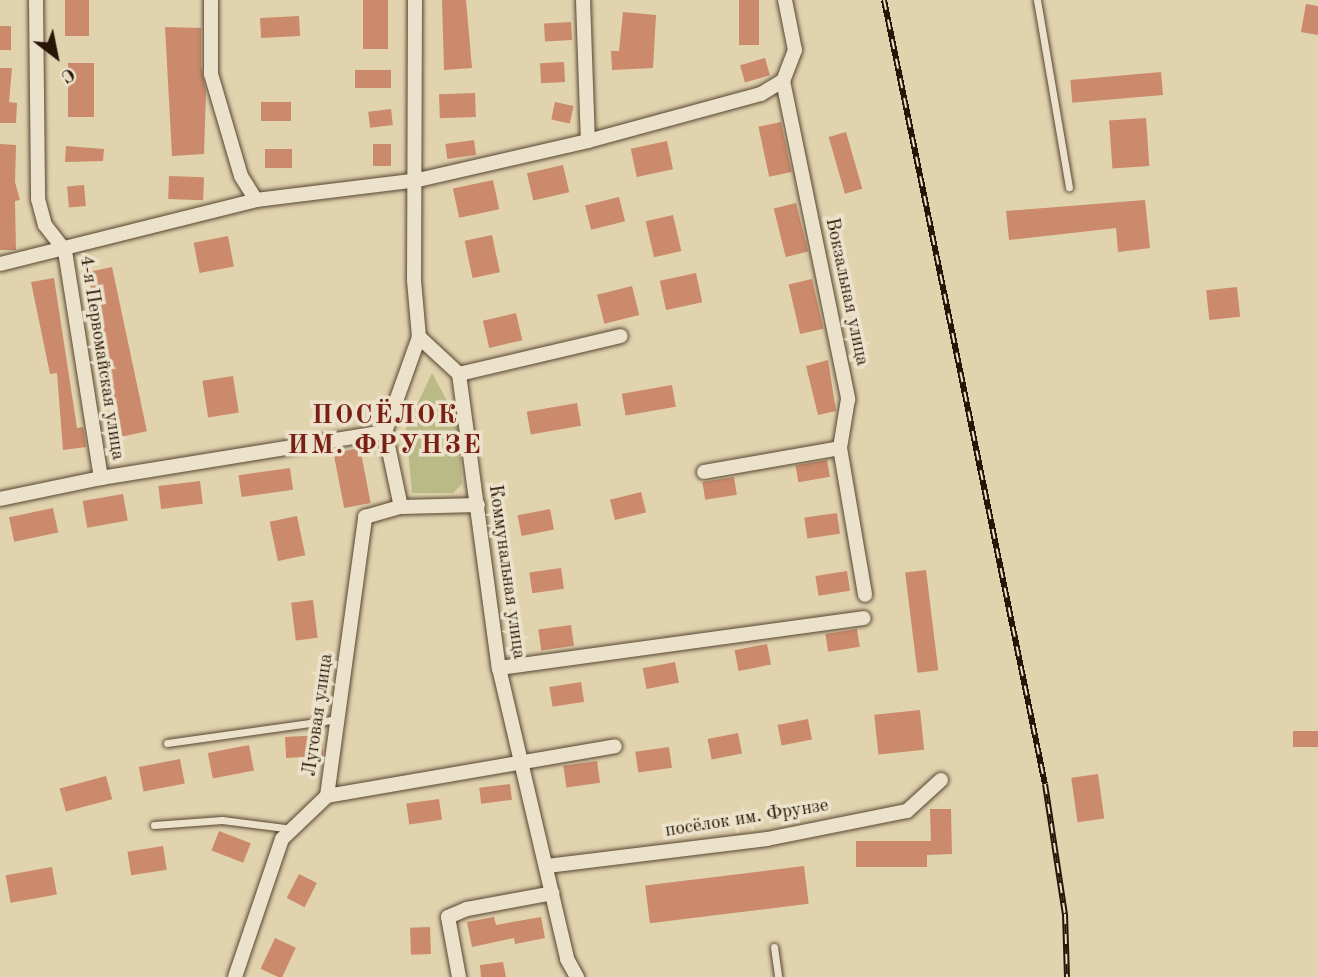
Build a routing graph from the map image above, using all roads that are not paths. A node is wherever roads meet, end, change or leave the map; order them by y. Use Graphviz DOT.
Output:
graph roads {
  1 [pos="36,0"];
  2 [pos="211,0"];
  3 [pos="415,0"];
  4 [pos="583,0"];
  5 [pos="785,0"];
  6 [pos="1037,0"];
  7 [pos="783,81"];
  8 [pos="588,141"];
  9 [pos="418,180"];
  10 [pos="1069,187"];
  11 [pos="256,200"];
  12 [pos="65,251"];
  13 [pos="0,264"];
  14 [pos="419,337"];
  15 [pos="621,337"];
  16 [pos="458,374"];
  17 [pos="384,432"];
  18 [pos="840,448"];
  19 [pos="704,472"];
  20 [pos="101,478"];
  21 [pos="0,499"];
  22 [pos="478,505"];
  23 [pos="401,507"];
  24 [pos="865,595"];
  25 [pos="864,618"];
  26 [pos="499,668"];
  27 [pos="339,719"];
  28 [pos="167,743"];
  29 [pos="615,746"];
  30 [pos="520,763"];
  31 [pos="941,780"];
  32 [pos="327,796"];
  33 [pos="154,825"];
  34 [pos="294,830"];
  35 [pos="547,866"];
  36 [pos="553,893"];
  37 [pos="774,947"];
  38 [pos="235,977"];
  39 [pos="459,977"];
  40 [pos="577,977"];
  41 [pos="778,977"];
  1 -- 12 [label="street, 4-я Первомайская улица"];
  2 -- 11 [label="street"];
  3 -- 9 [label="street"];
  4 -- 8 [label="street"];
  5 -- 7 [label="street"];
  6 -- 10 [label="lane"];
  7 -- 8 [label="street"];
  7 -- 18 [label="street, Вокзальная улица"];
  8 -- 9 [label="street"];
  9 -- 11 [label="street"];
  9 -- 14 [label="street"];
  11 -- 12 [label="street"];
  12 -- 13 [label="street"];
  12 -- 20 [label="street, 4-я Первомайская улица"];
  14 -- 16 [label="street"];
  14 -- 17 [label="street"];
  15 -- 16 [label="street"];
  16 -- 22 [label="street, Коммунальная улица"];
  17 -- 20 [label="street"];
  17 -- 23 [label="street"];
  18 -- 19 [label="street"];
  18 -- 24 [label="street, Вокзальная улица"];
  20 -- 21 [label="street"];
  22 -- 23 [label="street"];
  22 -- 26 [label="street, Коммунальная улица"];
  23 -- 27 [label="street, Луговая улица"];
  25 -- 26 [label="street"];
  26 -- 30 [label="street, Коммунальная улица"];
  27 -- 28 [label="lane"];
  27 -- 32 [label="street, Луговая улица"];
  29 -- 30 [label="street"];
  30 -- 32 [label="street"];
  30 -- 35 [label="street, Коммунальная улица"];
  31 -- 35 [label="street, посёлок им. Фрунзе"];
  32 -- 34 [label="street, Луговая улица"];
  33 -- 34 [label="lane"];
  34 -- 38 [label="street, Луговая улица"];
  35 -- 36 [label="street, Коммунальная улица"];
  36 -- 39 [label="street"];
  36 -- 40 [label="street, Коммунальная улица"];
  37 -- 41 [label="lane"];
}
